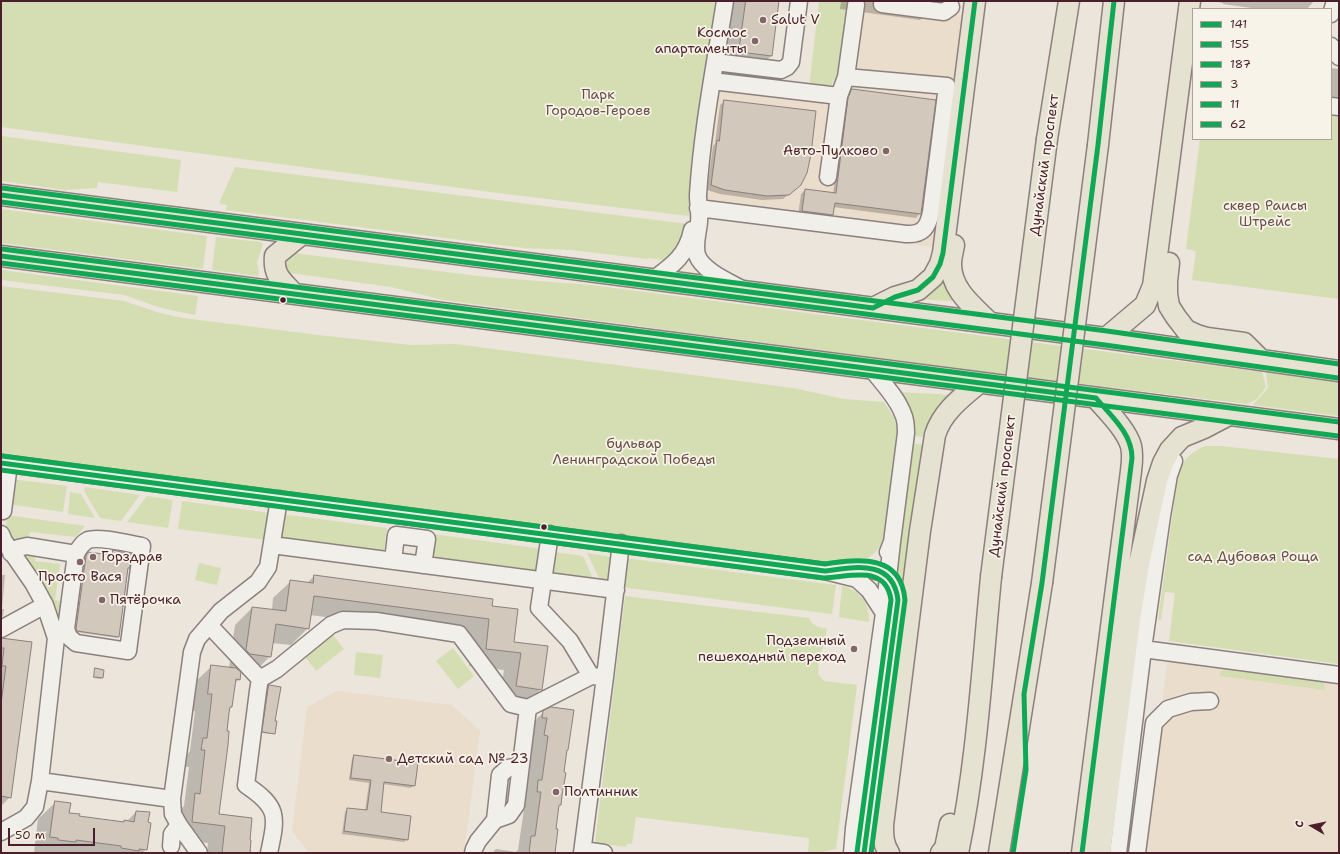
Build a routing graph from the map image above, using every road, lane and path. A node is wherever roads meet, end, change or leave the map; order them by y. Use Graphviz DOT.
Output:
graph roads {
  1 [pos="725,1"];
  2 [pos="799,1"];
  3 [pos="1058,1"];
  4 [pos="1069,1"];
  5 [pos="1114,1"];
  6 [pos="1125,1"];
  7 [pos="1190,1"];
  8 [pos="1335,1"];
  9 [pos="882,4"];
  10 [pos="952,4"];
  11 [pos="979,4"];
  12 [pos="856,5"];
  13 [pos="1332,11"];
  14 [pos="1062,45"];
  15 [pos="1109,46"];
  16 [pos="1332,47"];
  17 [pos="1339,57"];
  18 [pos="715,62"];
  19 [pos="846,77"];
  20 [pos="712,81"];
  21 [pos="1192,90"];
  22 [pos="839,96"];
  23 [pos="828,177"];
  24 [pos="1,195"];
  25 [pos="698,208"];
  26 [pos="302,234"];
  27 [pos="1,256"];
  28 [pos="654,279"];
  29 [pos="745,291"];
  30 [pos="294,294"];
  31 [pos="873,308"];
  32 [pos="990,323"];
  33 [pos="1106,338"];
  34 [pos="1260,360"];
  35 [pos="872,369"];
  36 [pos="1339,371"];
  37 [pos="979,382"];
  38 [pos="1096,398"];
  39 [pos="1228,415"];
  40 [pos="1339,429"];
  41 [pos="1192,433"];
  42 [pos="5,464"];
  43 [pos="278,499"];
  44 [pos="2,510"];
  45 [pos="1,534"];
  46 [pos="550,534"];
  47 [pos="892,542"];
  48 [pos="621,543"];
  49 [pos="272,545"];
  50 [pos="11,553"];
  51 [pos="76,554"];
  52 [pos="393,561"];
  53 [pos="423,565"];
  54 [pos="867,569"];
  55 [pos="825,571"];
  56 [pos="888,576"];
  57 [pos="544,581"];
  58 [pos="616,590"];
  59 [pos="45,605"];
  60 [pos="884,613"];
  61 [pos="1121,620"];
  62 [pos="209,625"];
  63 [pos="1,629"];
  64 [pos="1143,649"];
  65 [pos="1339,675"];
  66 [pos="598,677"];
  67 [pos="260,679"];
  68 [pos="1024,694"];
  69 [pos="980,698"];
  70 [pos="1210,701"];
  71 [pos="528,708"];
  72 [pos="40,781"];
  73 [pos="172,799"];
  74 [pos="179,825"];
  75 [pos="1,832"];
  76 [pos="171,846"];
  77 [pos="583,852"];
  78 [pos="199,853"];
  79 [pos="269,853"];
  80 [pos="473,853"];
  81 [pos="604,853"];
  82 [pos="852,853"];
  83 [pos="864,853"];
  84 [pos="889,853"];
  85 [pos="941,853"];
  86 [pos="958,853"];
  87 [pos="999,853"];
  88 [pos="1013,853"];
  89 [pos="1082,853"];
  90 [pos="1100,853"];
  91 [pos="1118,853"];
  92 [pos="1136,853"];
  1 -- 18 [label="street"];
  2 -- 18 [label="street"];
  3 -- 14 [label="main road"];
  4 -- 14 [label="main road, Дунайский проспект"];
  5 -- 15 [label="main road"];
  6 -- 15 [label="main road"];
  7 -- 33 [label="main road"];
  8 -- 13 [label="street"];
  9 -- 10 [label="street"];
  10 -- 11 [label="street"];
  11 -- 31 [label="main road"];
  11 -- 32 [label="main road"];
  12 -- 19 [label="street"];
  14 -- 69 [label="main road, Дунайский проспект, bridge"];
  15 -- 68 [label="main road, bridge"];
  16 -- 17 [label="street"];
  18 -- 20 [label="street"];
  19 -- 22 [label="street"];
  19 -- 25 [label="street"];
  20 -- 22 [label="street"];
  20 -- 25 [label="street"];
  21 -- 34 [label="main road"];
  22 -- 23 [label="street"];
  24 -- 26 [label="main road"];
  25 -- 28 [label="street"];
  25 -- 29 [label="street"];
  26 -- 28 [label="main road"];
  26 -- 30 [label="main road"];
  27 -- 30 [label="main road"];
  28 -- 29 [label="main road"];
  29 -- 31 [label="main road"];
  30 -- 35 [label="main road"];
  31 -- 32 [label="main road"];
  32 -- 33 [label="main road"];
  33 -- 34 [label="main road"];
  34 -- 36 [label="main road"];
  35 -- 37 [label="main road"];
  35 -- 47 [label="street"];
  37 -- 38 [label="main road"];
  37 -- 84 [label="main road"];
  38 -- 39 [label="main road"];
  38 -- 61 [label="main road"];
  39 -- 40 [label="main road"];
  39 -- 41 [label="main road"];
  41 -- 61 [label="main road"];
  41 -- 64 [label="street"];
  42 -- 43 [label="street"];
  42 -- 44 [label="street"];
  43 -- 46 [label="street"];
  43 -- 49 [label="street"];
  44 -- 45 [label="street"];
  45 -- 50 [label="street"];
  46 -- 48 [label="street"];
  46 -- 57 [label="street"];
  47 -- 54 [label="street"];
  47 -- 56 [label="street"];
  48 -- 55 [label="street"];
  48 -- 58 [label="street"];
  49 -- 52 [label="street"];
  49 -- 62 [label="street"];
  50 -- 51 [label="street"];
  50 -- 59 [label="street"];
  51 -- 51 [label="street"];
  52 -- 53 [label="street"];
  52 -- 53 [label="street"];
  53 -- 57 [label="street"];
  54 -- 55 [label="street"];
  54 -- 56 [label="street"];
  55 -- 60 [label="street"];
  56 -- 60 [label="street"];
  56 -- 83 [label="street"];
  57 -- 58 [label="street"];
  57 -- 66 [label="street"];
  58 -- 66 [label="street"];
  59 -- 63 [label="street"];
  59 -- 72 [label="street"];
  60 -- 82 [label="street"];
  61 -- 89 [label="main road"];
  61 -- 90 [label="main road"];
  62 -- 67 [label="street"];
  62 -- 73 [label="street"];
  64 -- 65 [label="street"];
  64 -- 91 [label="street"];
  66 -- 71 [label="street"];
  66 -- 77 [label="street"];
  67 -- 71 [label="street"];
  67 -- 79 [label="street"];
  68 -- 87 [label="main road"];
  68 -- 88 [label="main road"];
  69 -- 85 [label="main road"];
  69 -- 86 [label="main road, Дунайский проспект"];
  70 -- 92 [label="street"];
  71 -- 80 [label="street"];
  72 -- 73 [label="street"];
  72 -- 75 [label="street"];
  73 -- 74 [label="street"];
  74 -- 76 [label="street"];
  74 -- 78 [label="street"];
  77 -- 81 [label="street"];
}
